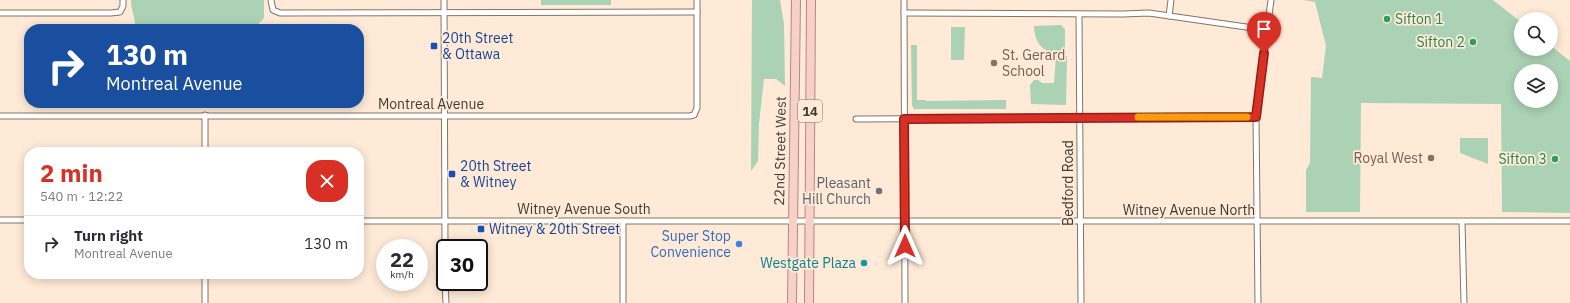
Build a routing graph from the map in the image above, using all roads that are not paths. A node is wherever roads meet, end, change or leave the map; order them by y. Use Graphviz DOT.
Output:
graph roads {
  1 [pos="123,0"];
  2 [pos="271,0"];
  3 [pos="444,0"];
  4 [pos="697,0"];
  5 [pos="796,0"];
  6 [pos="811,0"];
  7 [pos="904,0"];
  8 [pos="1171,0"];
  9 [pos="1271,0"];
  10 [pos="444,12"];
  11 [pos="697,12"];
  12 [pos="0,13"];
  13 [pos="904,13"];
  14 [pos="1079,14"];
  15 [pos="1169,16"];
  16 [pos="1266,30"];
  17 [pos="205,115"];
  18 [pos="0,116"];
  19 [pos="444,116"];
  20 [pos="1080,117"];
  21 [pos="1256,117"];
  22 [pos="856,119"];
  23 [pos="904,119"];
  24 [pos="205,147"];
  25 [pos="0,220"];
  26 [pos="24,220"];
  27 [pos="445,221"];
  28 [pos="622,221"];
  29 [pos="1570,221"];
  30 [pos="364,222"];
  31 [pos="792,222"];
  32 [pos="809,222"];
  33 [pos="905,222"];
  34 [pos="1080,222"];
  35 [pos="1257,222"];
  36 [pos="1462,222"];
  37 [pos="445,239"];
  38 [pos="205,279"];
  39 [pos="445,291"];
  40 [pos="205,303"];
  41 [pos="446,303"];
  42 [pos="622,303"];
  43 [pos="792,303"];
  44 [pos="809,303"];
  45 [pos="905,303"];
  46 [pos="1081,303"];
  47 [pos="1258,303"];
  48 [pos="1464,303"];
  1 -- 12 [label="street"];
  2 -- 10 [label="street"];
  3 -- 10 [label="street"];
  4 -- 11 [label="street"];
  5 -- 31 [label="main road, 22nd Street West"];
  6 -- 32 [label="main road, 22nd Street West / 14"];
  7 -- 13 [label="street"];
  8 -- 15 [label="street"];
  9 -- 16 [label="street"];
  10 -- 11 [label="street"];
  10 -- 19 [label="street"];
  11 -- 19 [label="street, Montreal Avenue"];
  13 -- 14 [label="street"];
  13 -- 23 [label="street"];
  14 -- 15 [label="street"];
  14 -- 20 [label="street, Bedford Road"];
  15 -- 16 [label="street"];
  16 -- 21 [label="street"];
  17 -- 18 [label="street, Montreal Avenue"];
  17 -- 19 [label="street, Montreal Avenue"];
  17 -- 24 [label="street"];
  19 -- 27 [label="street"];
  20 -- 21 [label="street"];
  20 -- 23 [label="street"];
  20 -- 34 [label="street, Bedford Road"];
  21 -- 35 [label="street"];
  22 -- 23 [label="street"];
  23 -- 33 [label="street"];
  25 -- 26 [label="street"];
  27 -- 28 [label="street, Witney Avenue South"];
  27 -- 30 [label="street, Witney Avenue South"];
  27 -- 37 [label="street"];
  28 -- 31 [label="street, Witney Avenue South"];
  28 -- 42 [label="street"];
  29 -- 36 [label="street, Witney Avenue North"];
  31 -- 32 [label="street, Witney Avenue South"];
  31 -- 43 [label="main road, 22nd Street West"];
  32 -- 33 [label="street, Witney Avenue North"];
  32 -- 44 [label="main road, 22nd Street West / 14"];
  33 -- 34 [label="street, Witney Avenue North"];
  33 -- 45 [label="street"];
  34 -- 35 [label="street, Witney Avenue North"];
  34 -- 46 [label="street, Bedford Road"];
  35 -- 36 [label="street, Witney Avenue North"];
  35 -- 47 [label="street"];
  36 -- 48 [label="street"];
  38 -- 40 [label="street"];
  39 -- 41 [label="street"];
}
